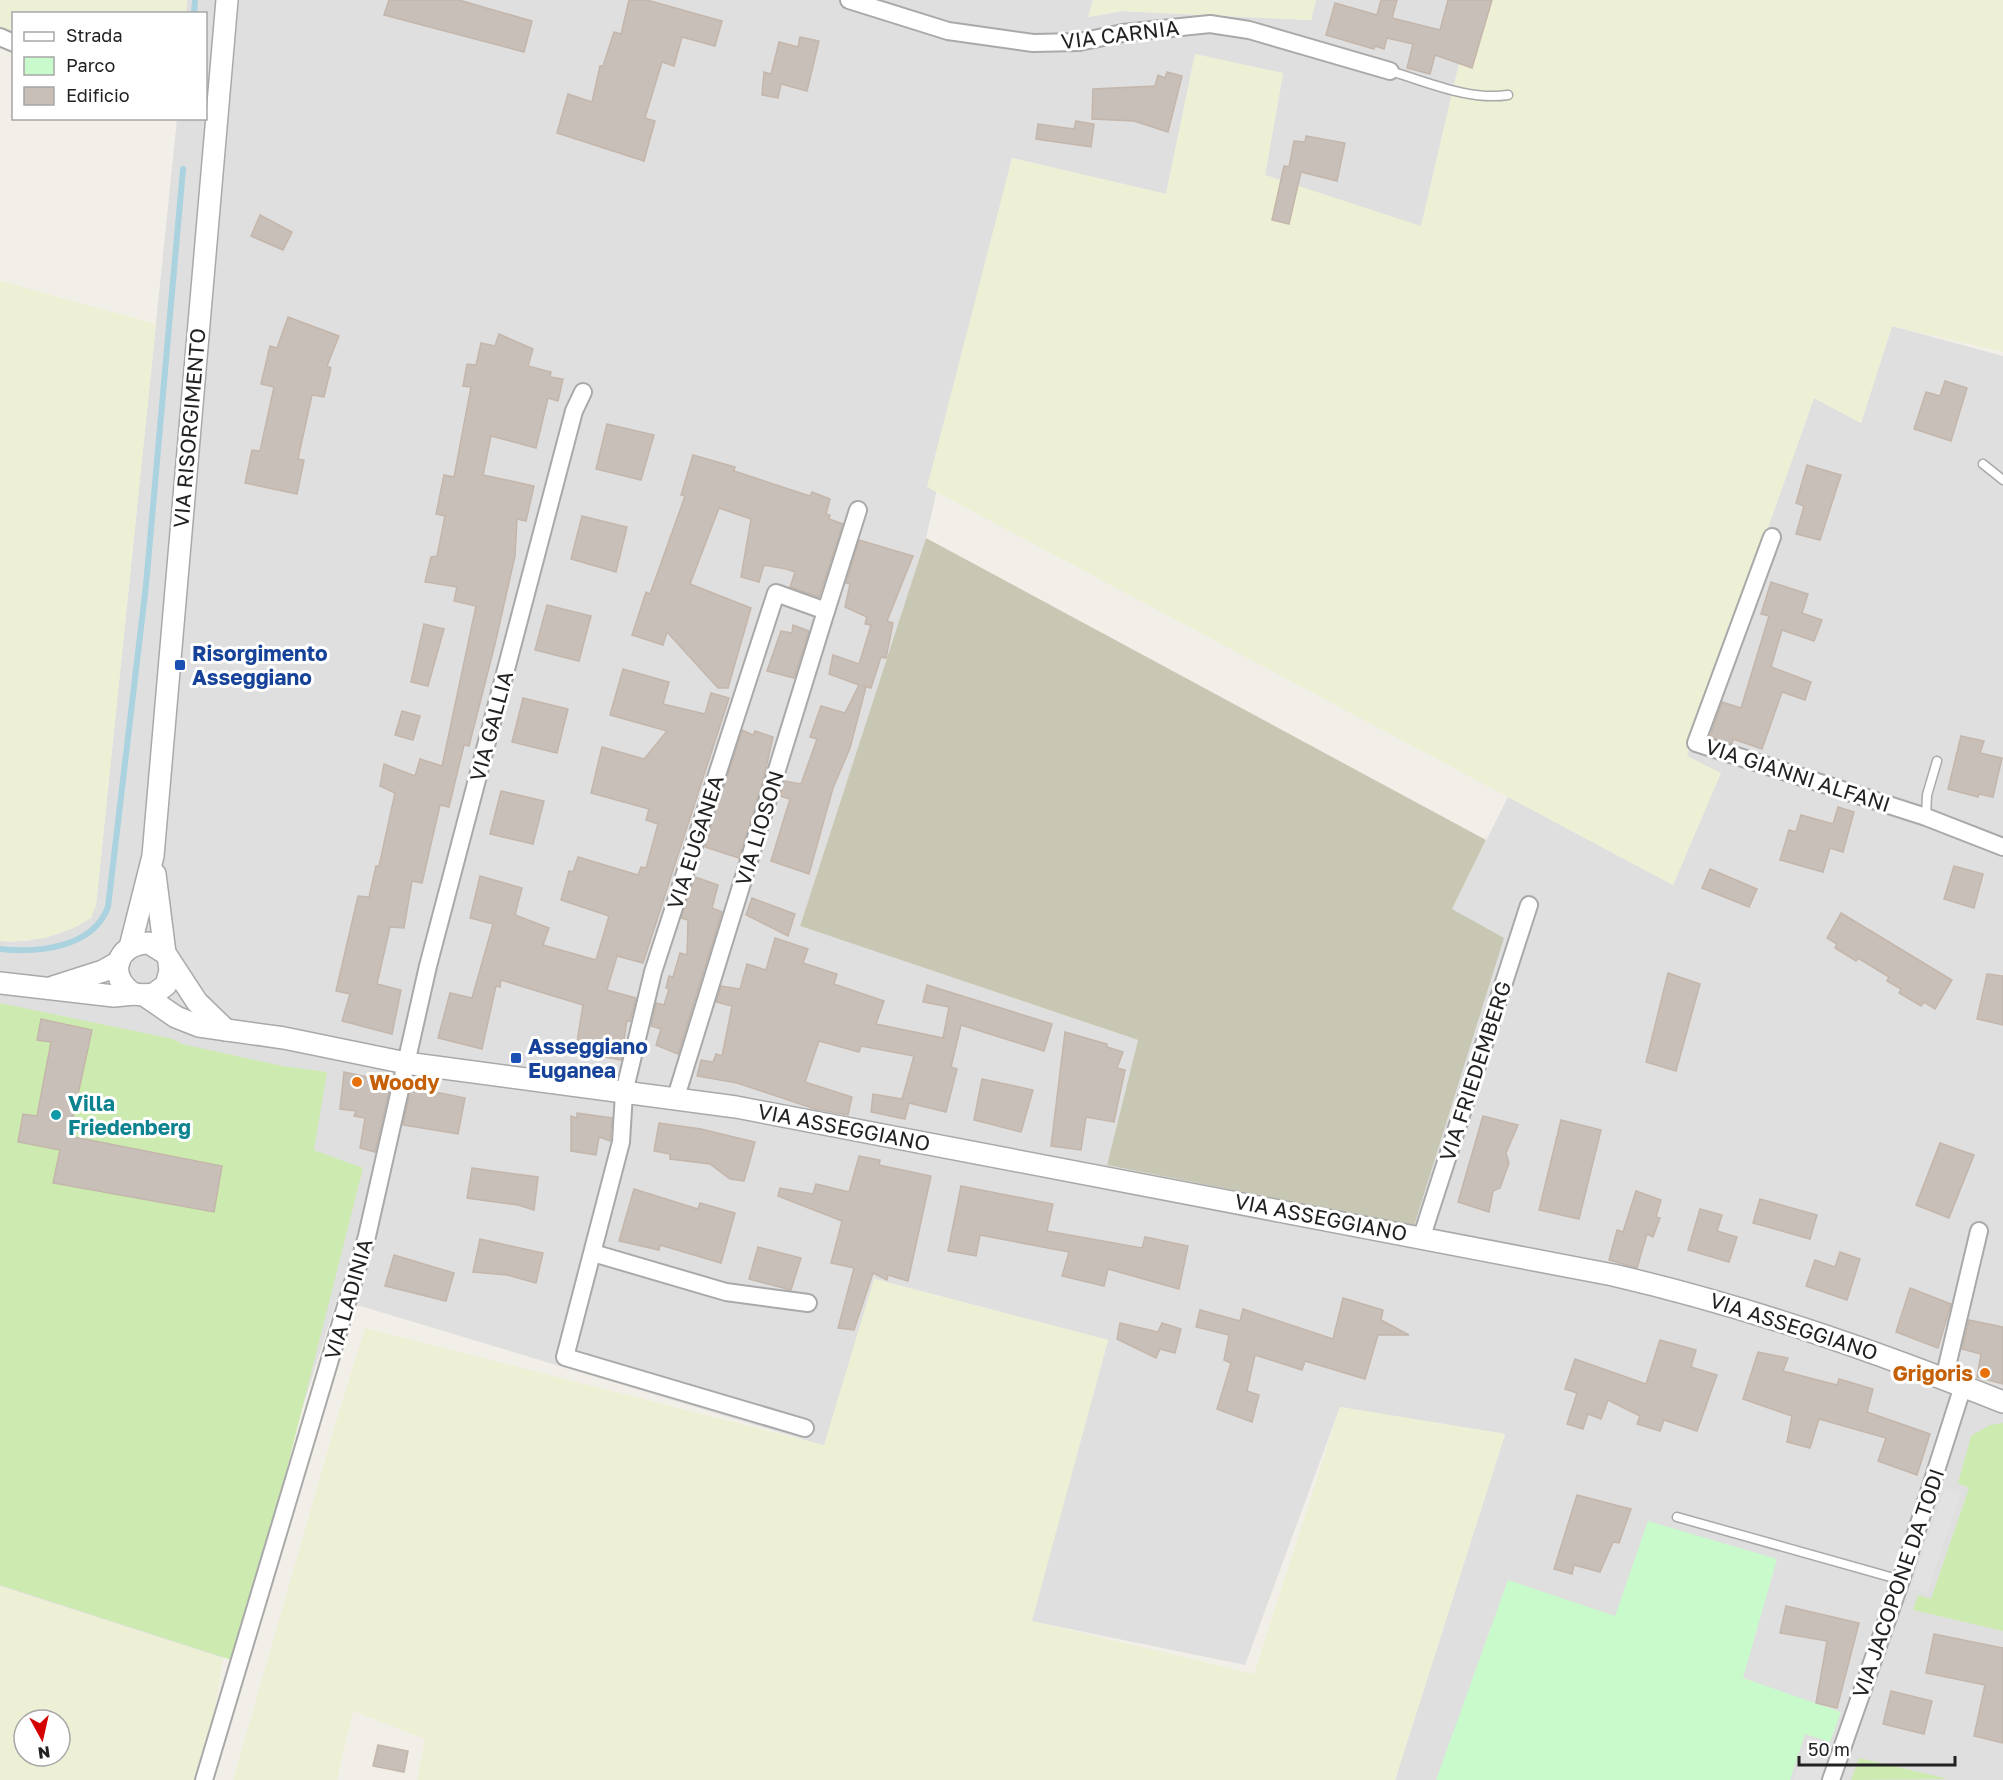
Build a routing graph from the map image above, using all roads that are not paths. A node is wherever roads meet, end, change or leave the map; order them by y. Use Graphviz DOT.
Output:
graph roads {
  1 [pos="227,0"];
  2 [pos="849,0"];
  3 [pos="1390,71"];
  4 [pos="212,88"];
  5 [pos="1508,95"];
  6 [pos="583,392"];
  7 [pos="1983,464"];
  8 [pos="2003,480"];
  9 [pos="858,510"];
  10 [pos="1772,537"];
  11 [pos="826,611"];
  12 [pos="1937,761"];
  13 [pos="1926,818"];
  14 [pos="2003,847"];
  15 [pos="153,856"];
  16 [pos="1529,905"];
  17 [pos="124,954"];
  18 [pos="167,957"];
  19 [pos="0,983"];
  20 [pos="47,989"];
  21 [pos="139,994"];
  22 [pos="226,1031"];
  23 [pos="406,1063"];
  24 [pos="624,1093"];
  25 [pos="676,1097"];
  26 [pos="1979,1231"];
  27 [pos="1422,1236"];
  28 [pos="593,1253"];
  29 [pos="808,1303"];
  30 [pos="1953,1382"];
  31 [pos="2003,1402"];
  32 [pos="805,1428"];
  33 [pos="1677,1517"];
  34 [pos="1901,1580"];
  35 [pos="204,1780"];
  36 [pos="1832,1780"];
  1 -- 4 [label="street, VIA RISORGIMENTO"];
  2 -- 3 [label="street, VIA CARNIA"];
  3 -- 5 [label="lane"];
  4 -- 15 [label="street, VIA RISORGIMENTO"];
  6 -- 23 [label="street, VIA GALLIA"];
  7 -- 8 [label="lane"];
  9 -- 11 [label="street, VIA LIOSON"];
  10 -- 13 [label="street, VIA GIANNI ALFANI"];
  11 -- 24 [label="street, VIA EUGANEA"];
  11 -- 25 [label="street, VIA LIOSON"];
  12 -- 13 [label="lane"];
  13 -- 14 [label="street, VIA GIANNI ALFANI"];
  15 -- 17 [label="street, VIA RISORGIMENTO"];
  15 -- 18 [label="street, VIA RISORGIMENTO"];
  16 -- 27 [label="street, VIA FRIEDEMBERG"];
  17 -- 18 [label="street"];
  17 -- 20 [label="street"];
  17 -- 21 [label="street, VIA ASSEGGIANO"];
  18 -- 21 [label="street"];
  18 -- 22 [label="street"];
  19 -- 20 [label="street"];
  20 -- 21 [label="street"];
  21 -- 22 [label="street, VIA ASSEGGIANO"];
  22 -- 23 [label="street, VIA ASSEGGIANO"];
  23 -- 24 [label="street, VIA ASSEGGIANO"];
  23 -- 35 [label="street, VIA LADINIA"];
  24 -- 25 [label="street, VIA ASSEGGIANO"];
  24 -- 28 [label="street"];
  25 -- 27 [label="street, VIA ASSEGGIANO"];
  26 -- 30 [label="street, VIA JACOPONE DA TODI"];
  27 -- 30 [label="street, VIA ASSEGGIANO"];
  28 -- 29 [label="street"];
  28 -- 32 [label="street"];
  30 -- 31 [label="street, VIA ASSEGGIANO"];
  30 -- 34 [label="street, VIA JACOPONE DA TODI"];
  33 -- 34 [label="lane"];
  34 -- 36 [label="street, VIA JACOPONE DA TODI"];
}
